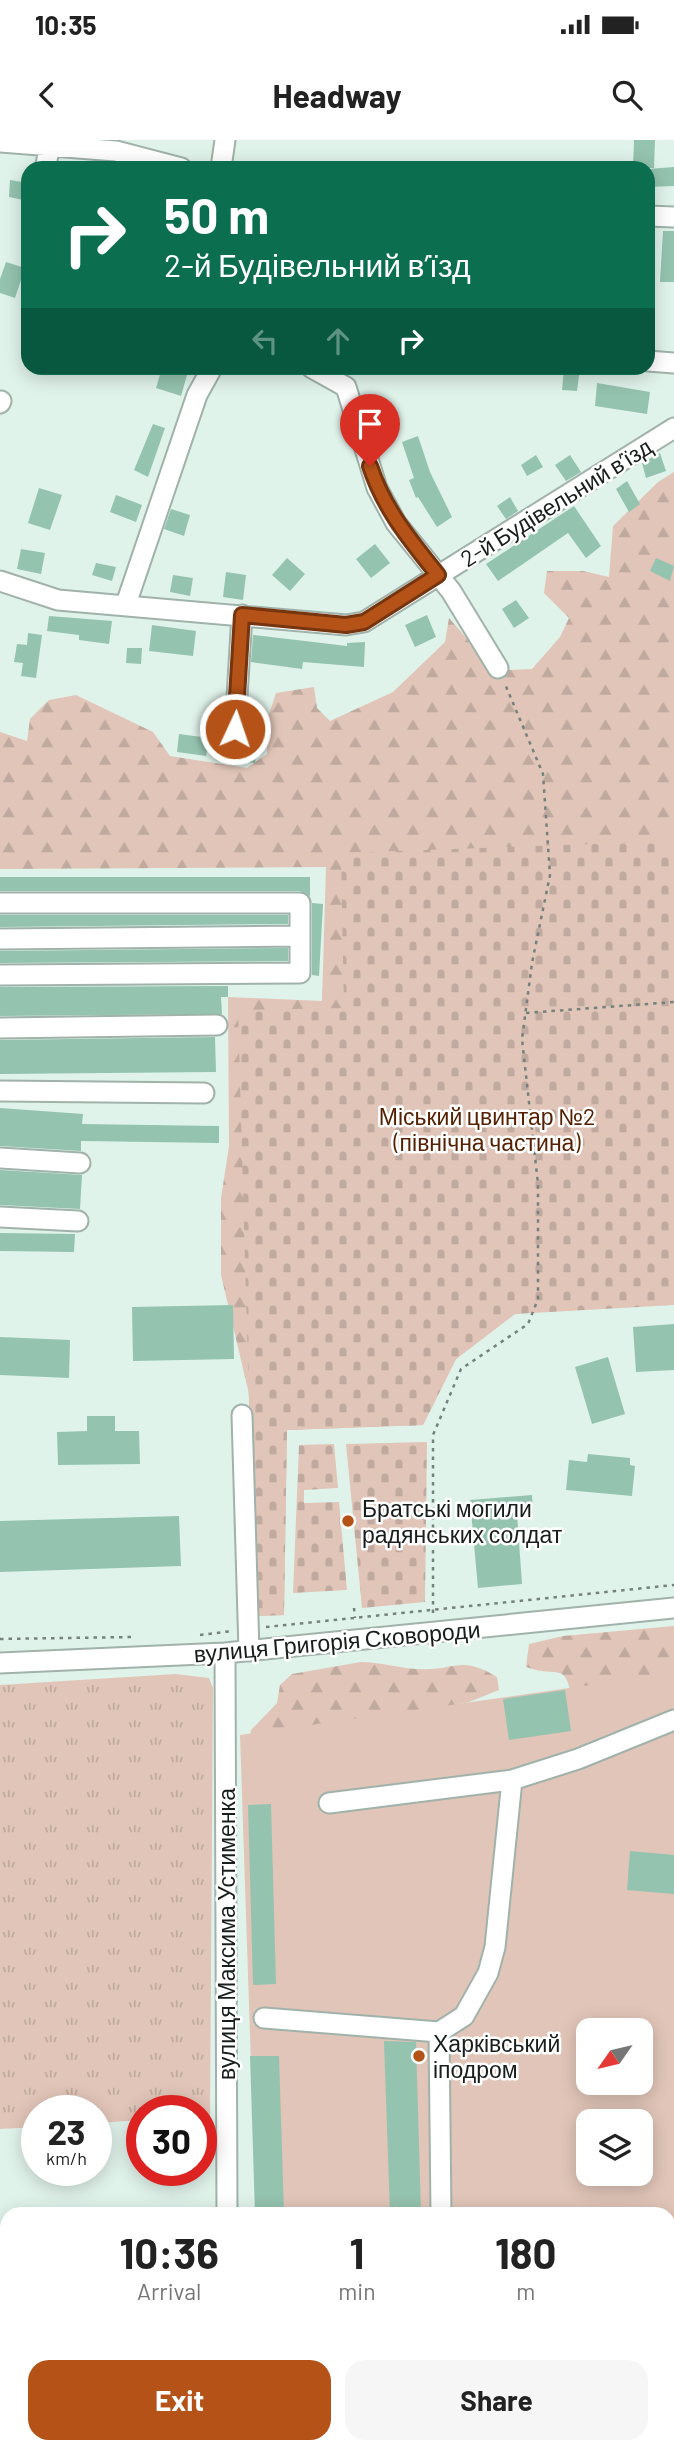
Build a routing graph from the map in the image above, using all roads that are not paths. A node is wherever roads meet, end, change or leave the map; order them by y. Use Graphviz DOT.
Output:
graph roads {
  1 [pos="225,140"];
  2 [pos="0,142"];
  3 [pos="50,148"];
  4 [pos="47,161"];
  5 [pos="154,161"];
  6 [pos="222,161"];
  7 [pos="655,216"];
  8 [pos="674,217"];
  9 [pos="655,362"];
  10 [pos="674,363"];
  11 [pos="208,375"];
  12 [pos="325,375"];
  13 [pos="674,428"];
  14 [pos="438,575"];
  15 [pos="3,587"];
  16 [pos="126,604"];
  17 [pos="242,615"];
  18 [pos="498,668"];
  19 [pos="235,729"];
  20 [pos="0,903"];
  21 [pos="300,936"];
  22 [pos="0,939"];
  23 [pos="0,975"];
  24 [pos="217,1025"];
  25 [pos="0,1028"];
  26 [pos="0,1091"];
  27 [pos="204,1093"];
  28 [pos="0,1158"];
  29 [pos="79,1163"];
  30 [pos="0,1217"];
  31 [pos="78,1221"];
  32 [pos="242,1415"];
  33 [pos="674,1608"];
  34 [pos="249,1651"];
  35 [pos="225,1653"];
  36 [pos="0,1663"];
  37 [pos="674,1720"];
  38 [pos="512,1780"];
  39 [pos="329,1802"];
  40 [pos="264,2018"];
  41 [pos="439,2032"];
  42 [pos="228,2207"];
  43 [pos="441,2207"];
  1 -- 6 [label="street"];
  2 -- 3 [label="street"];
  3 -- 4 [label="street"];
  3 -- 5 [label="street"];
  7 -- 8 [label="street"];
  9 -- 10 [label="street"];
  11 -- 16 [label="street"];
  12 -- 14 [label="street"];
  13 -- 14 [label="street, 2-й Будівельний в’їзд"];
  14 -- 17 [label="street, 2-й Будівельний в’їзд"];
  14 -- 18 [label="street"];
  15 -- 16 [label="street, 2-й Будівельний в’їзд"];
  16 -- 17 [label="street, 2-й Будівельний в’їзд"];
  17 -- 19 [label="street"];
  20 -- 21 [label="street"];
  21 -- 22 [label="street"];
  21 -- 23 [label="street"];
  24 -- 25 [label="street"];
  26 -- 27 [label="street"];
  28 -- 29 [label="street"];
  30 -- 31 [label="street"];
  32 -- 34 [label="street"];
  33 -- 34 [label="street, вулиця Григорія Сковороди"];
  34 -- 35 [label="street, вулиця Григорія Сковороди"];
  35 -- 36 [label="street, вулиця Григорія Сковороди"];
  35 -- 42 [label="street, вулиця Максима Устименка"];
  37 -- 38 [label="street"];
  38 -- 39 [label="street"];
  38 -- 41 [label="street"];
  40 -- 41 [label="street"];
  41 -- 43 [label="street"];
}
